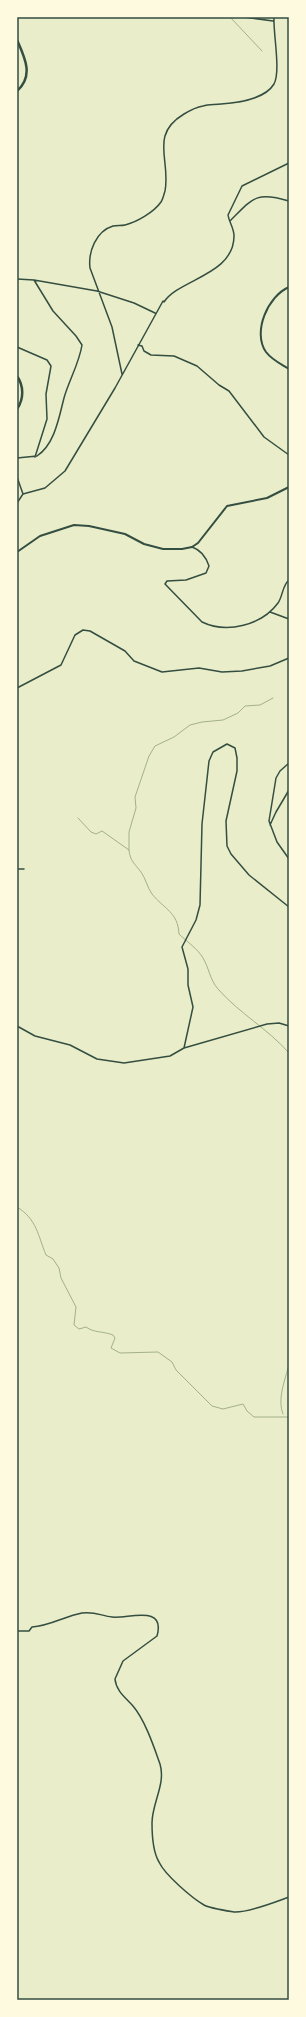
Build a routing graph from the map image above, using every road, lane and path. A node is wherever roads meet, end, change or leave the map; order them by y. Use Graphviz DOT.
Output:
graph roads {
  1 [pos="244,17"];
  2 [pos="274,17"];
  3 [pos="274,21"];
  4 [pos="17,40"];
  5 [pos="17,91"];
  6 [pos="289,163"];
  7 [pos="289,201"];
  8 [pos="230,221"];
  9 [pos="17,279"];
  10 [pos="34,280"];
  11 [pos="289,287"];
  12 [pos="98,291"];
  13 [pos="155,313"];
  14 [pos="138,345"];
  15 [pos="17,347"];
  16 [pos="289,370"];
  17 [pos="122,374"];
  18 [pos="17,376"];
  19 [pos="17,409"];
  20 [pos="289,455"];
  21 [pos="35,457"];
  22 [pos="17,458"];
  23 [pos="17,477"];
  24 [pos="289,487"];
  25 [pos="23,494"];
  26 [pos="17,503"];
  27 [pos="192,547"];
  28 [pos="17,552"];
  29 [pos="289,580"];
  30 [pos="270,612"];
  31 [pos="289,619"];
  32 [pos="289,658"];
  33 [pos="17,688"];
  34 [pos="289,763"];
  35 [pos="289,790"];
  36 [pos="270,826"];
  37 [pos="289,859"];
  38 [pos="17,868"];
  39 [pos="24,869"];
  40 [pos="289,907"];
  41 [pos="17,1026"];
  42 [pos="289,1026"];
  43 [pos="184,1048"];
  44 [pos="17,1631"];
  45 [pos="289,1897"];
  1 -- 3 [label="street"];
  2 -- 3 [label="street"];
  3 -- 12 [label="street"];
  4 -- 5 [label="main road"];
  6 -- 8 [label="street"];
  7 -- 8 [label="street"];
  8 -- 13 [label="street"];
  9 -- 10 [label="street"];
  10 -- 12 [label="street"];
  10 -- 21 [label="street"];
  11 -- 16 [label="main road"];
  12 -- 13 [label="street"];
  12 -- 17 [label="street"];
  13 -- 14 [label="street"];
  14 -- 17 [label="street"];
  14 -- 20 [label="street"];
  15 -- 21 [label="street"];
  17 -- 25 [label="street"];
  18 -- 19 [label="main road"];
  21 -- 22 [label="street"];
  23 -- 25 [label="street"];
  24 -- 27 [label="main road"];
  25 -- 26 [label="street"];
  27 -- 28 [label="main road"];
  27 -- 30 [label="street"];
  29 -- 30 [label="street"];
  30 -- 31 [label="street"];
  32 -- 33 [label="street"];
  34 -- 36 [label="street"];
  35 -- 36 [label="street"];
  36 -- 37 [label="street"];
  38 -- 39 [label="street"];
  40 -- 43 [label="street"];
  41 -- 43 [label="street"];
  42 -- 43 [label="street"];
  44 -- 45 [label="street"];
}
